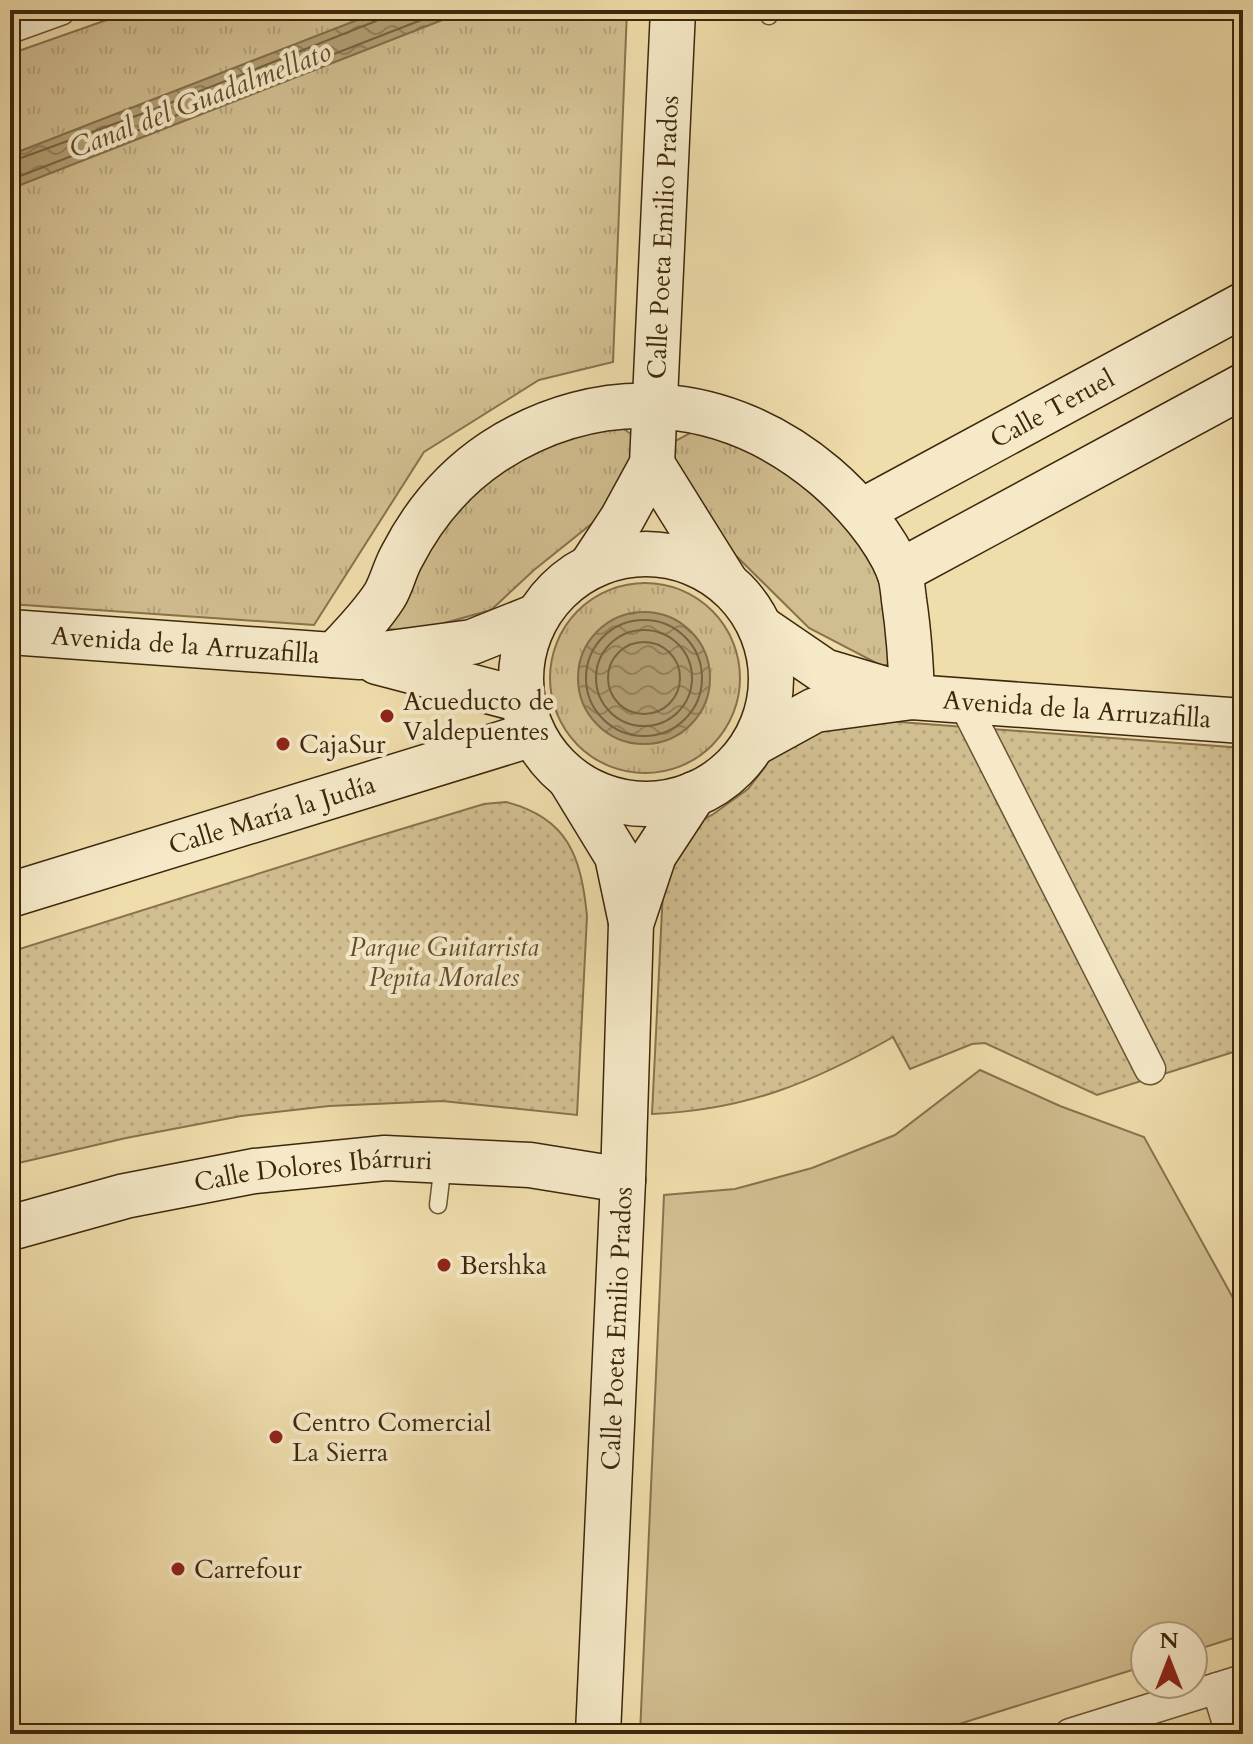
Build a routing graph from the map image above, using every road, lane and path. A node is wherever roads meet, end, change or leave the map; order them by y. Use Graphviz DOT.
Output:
graph roads {
  1 [pos="60,10"];
  2 [pos="673,10"];
  3 [pos="10,28"];
  4 [pos="1243,305"];
  5 [pos="1243,386"];
  6 [pos="656,405"];
  7 [pos="652,464"];
  8 [pos="862,511"];
  9 [pos="591,566"];
  10 [pos="899,572"];
  11 [pos="725,581"];
  12 [pos="537,616"];
  13 [pos="761,628"];
  14 [pos="10,632"];
  15 [pos="347,656"];
  16 [pos="912,697"];
  17 [pos="963,701"];
  18 [pos="528,717"];
  19 [pos="1243,721"];
  20 [pos="753,744"];
  21 [pos="570,779"];
  22 [pos="694,794"];
  23 [pos="10,895"];
  24 [pos="631,924"];
  25 [pos="1150,1069"];
  26 [pos="443,1161"];
  27 [pos="623,1180"];
  28 [pos="438,1205"];
  29 [pos="10,1228"];
  30 [pos="1230,1684"];
  31 [pos="598,1734"];
  32 [pos="1070,1734"];
  33 [pos="1231,1734"];
  1 -- 3 [label="street"];
  2 -- 6 [label="main road, Calle Poeta Emilio Prados"];
  4 -- 8 [label="main road, Calle Teruel"];
  5 -- 10 [label="main road"];
  6 -- 7 [label="main road, Calle Poeta Emilio Prados"];
  6 -- 8 [label="main road"];
  6 -- 15 [label="main road"];
  7 -- 9 [label="main road"];
  7 -- 11 [label="main road"];
  8 -- 10 [label="main road"];
  9 -- 11 [label="main road"];
  9 -- 12 [label="main road"];
  10 -- 16 [label="main road"];
  11 -- 13 [label="main road"];
  12 -- 15 [label="main road, Avenida de la Arruzafilla"];
  12 -- 18 [label="main road"];
  13 -- 16 [label="main road, Avenida de la Arruzafilla"];
  13 -- 20 [label="main road"];
  14 -- 15 [label="main road, Avenida de la Arruzafilla"];
  15 -- 18 [label="main road, Avenida de la Arruzafilla"];
  16 -- 17 [label="main road, Avenida de la Arruzafilla"];
  16 -- 20 [label="main road, Avenida de la Arruzafilla"];
  17 -- 19 [label="main road, Avenida de la Arruzafilla"];
  17 -- 25 [label="street"];
  18 -- 21 [label="main road"];
  18 -- 23 [label="main road, Calle María la Judía"];
  20 -- 22 [label="main road"];
  21 -- 22 [label="main road"];
  21 -- 24 [label="main road, Calle Poeta Emilio Prados"];
  22 -- 24 [label="main road, Calle Poeta Emilio Prados"];
  24 -- 27 [label="main road, Calle Poeta Emilio Prados"];
  26 -- 27 [label="main road, Calle Dolores Ibárruri"];
  26 -- 28 [label="lane"];
  26 -- 29 [label="main road, Calle Dolores Ibárruri"];
  27 -- 31 [label="main road, Calle Poeta Emilio Prados"];
  30 -- 32 [label="street"];
  30 -- 33 [label="street"];
}
